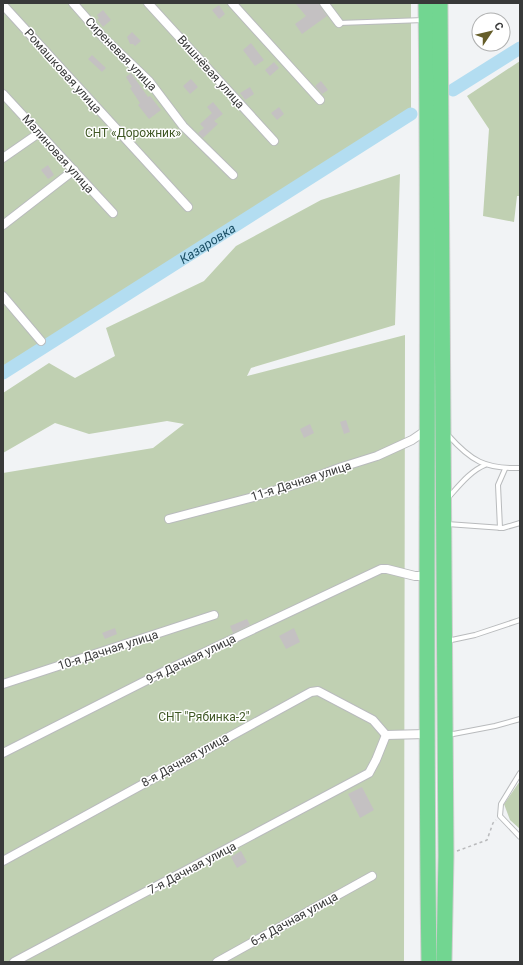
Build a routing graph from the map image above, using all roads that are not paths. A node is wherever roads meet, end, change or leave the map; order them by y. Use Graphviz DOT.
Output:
graph roads {
  1 [pos="73,3"];
  2 [pos="148,3"];
  3 [pos="232,3"];
  4 [pos="324,3"];
  5 [pos="426,3"];
  6 [pos="440,3"];
  7 [pos="3,5"];
  8 [pos="426,20"];
  9 [pos="339,23"];
  10 [pos="4,95"];
  11 [pos="320,100"];
  12 [pos="39,133"];
  13 [pos="274,142"];
  14 [pos="3,158"];
  15 [pos="74,170"];
  16 [pos="233,175"];
  17 [pos="188,207"];
  18 [pos="113,213"];
  19 [pos="3,225"];
  20 [pos="3,296"];
  21 [pos="41,342"];
  22 [pos="435,429"];
  23 [pos="485,465"];
  24 [pos="505,468"];
  25 [pos="520,468"];
  26 [pos="443,503"];
  27 [pos="169,519"];
  28 [pos="520,523"];
  29 [pos="444,524"];
  30 [pos="500,528"];
  31 [pos="426,576"];
  32 [pos="214,615"];
  33 [pos="520,620"];
  34 [pos="445,642"];
  35 [pos="3,684"];
  36 [pos="426,718"];
  37 [pos="445,718"];
  38 [pos="520,719"];
  39 [pos="386,734"];
  40 [pos="426,734"];
  41 [pos="445,735"];
  42 [pos="3,753"];
  43 [pos="520,773"];
  44 [pos="520,837"];
  45 [pos="3,861"];
  46 [pos="372,876"];
  47 [pos="445,934"];
  48 [pos="14,962"];
  49 [pos="217,962"];
  50 [pos="429,962"];
  51 [pos="444,962"];
  52 [pos="447,962"];
  1 -- 16 [label="street, Сиреневая улица"];
  2 -- 13 [label="street, Вишнёвая улица"];
  3 -- 11 [label="street"];
  4 -- 9 [label="street"];
  5 -- 8 [label="highway"];
  6 -- 22 [label="highway"];
  7 -- 17 [label="street, Ромашковая улица"];
  8 -- 9 [label="lane"];
  8 -- 22 [label="highway"];
  10 -- 12 [label="street, Малиновая улица"];
  12 -- 14 [label="street"];
  12 -- 15 [label="street, Малиновая улица"];
  15 -- 18 [label="street, Малиновая улица"];
  15 -- 19 [label="street"];
  20 -- 21 [label="street"];
  22 -- 23 [label="lane"];
  22 -- 26 [label="highway"];
  22 -- 27 [label="street, 11-я Дачная улица"];
  22 -- 31 [label="highway"];
  23 -- 24 [label="lane"];
  23 -- 26 [label="lane"];
  24 -- 25 [label="lane"];
  24 -- 30 [label="lane"];
  26 -- 29 [label="highway"];
  28 -- 30 [label="lane"];
  29 -- 30 [label="lane"];
  29 -- 34 [label="highway"];
  31 -- 36 [label="highway"];
  31 -- 42 [label="street, 9-я Дачная улица"];
  32 -- 35 [label="street, 10-я Дачная улица"];
  33 -- 34 [label="lane"];
  34 -- 37 [label="highway"];
  36 -- 37 [label="highway"];
  36 -- 40 [label="highway"];
  37 -- 41 [label="highway"];
  38 -- 41 [label="lane"];
  39 -- 40 [label="street"];
  39 -- 45 [label="street, 8-я Дачная улица"];
  39 -- 48 [label="street, 7-я Дачная улица"];
  40 -- 50 [label="highway"];
  41 -- 47 [label="highway"];
  43 -- 44 [label="lane"];
  46 -- 49 [label="street, 6-я Дачная улица"];
  47 -- 51 [label="highway"];
  47 -- 52 [label="street"];
}
